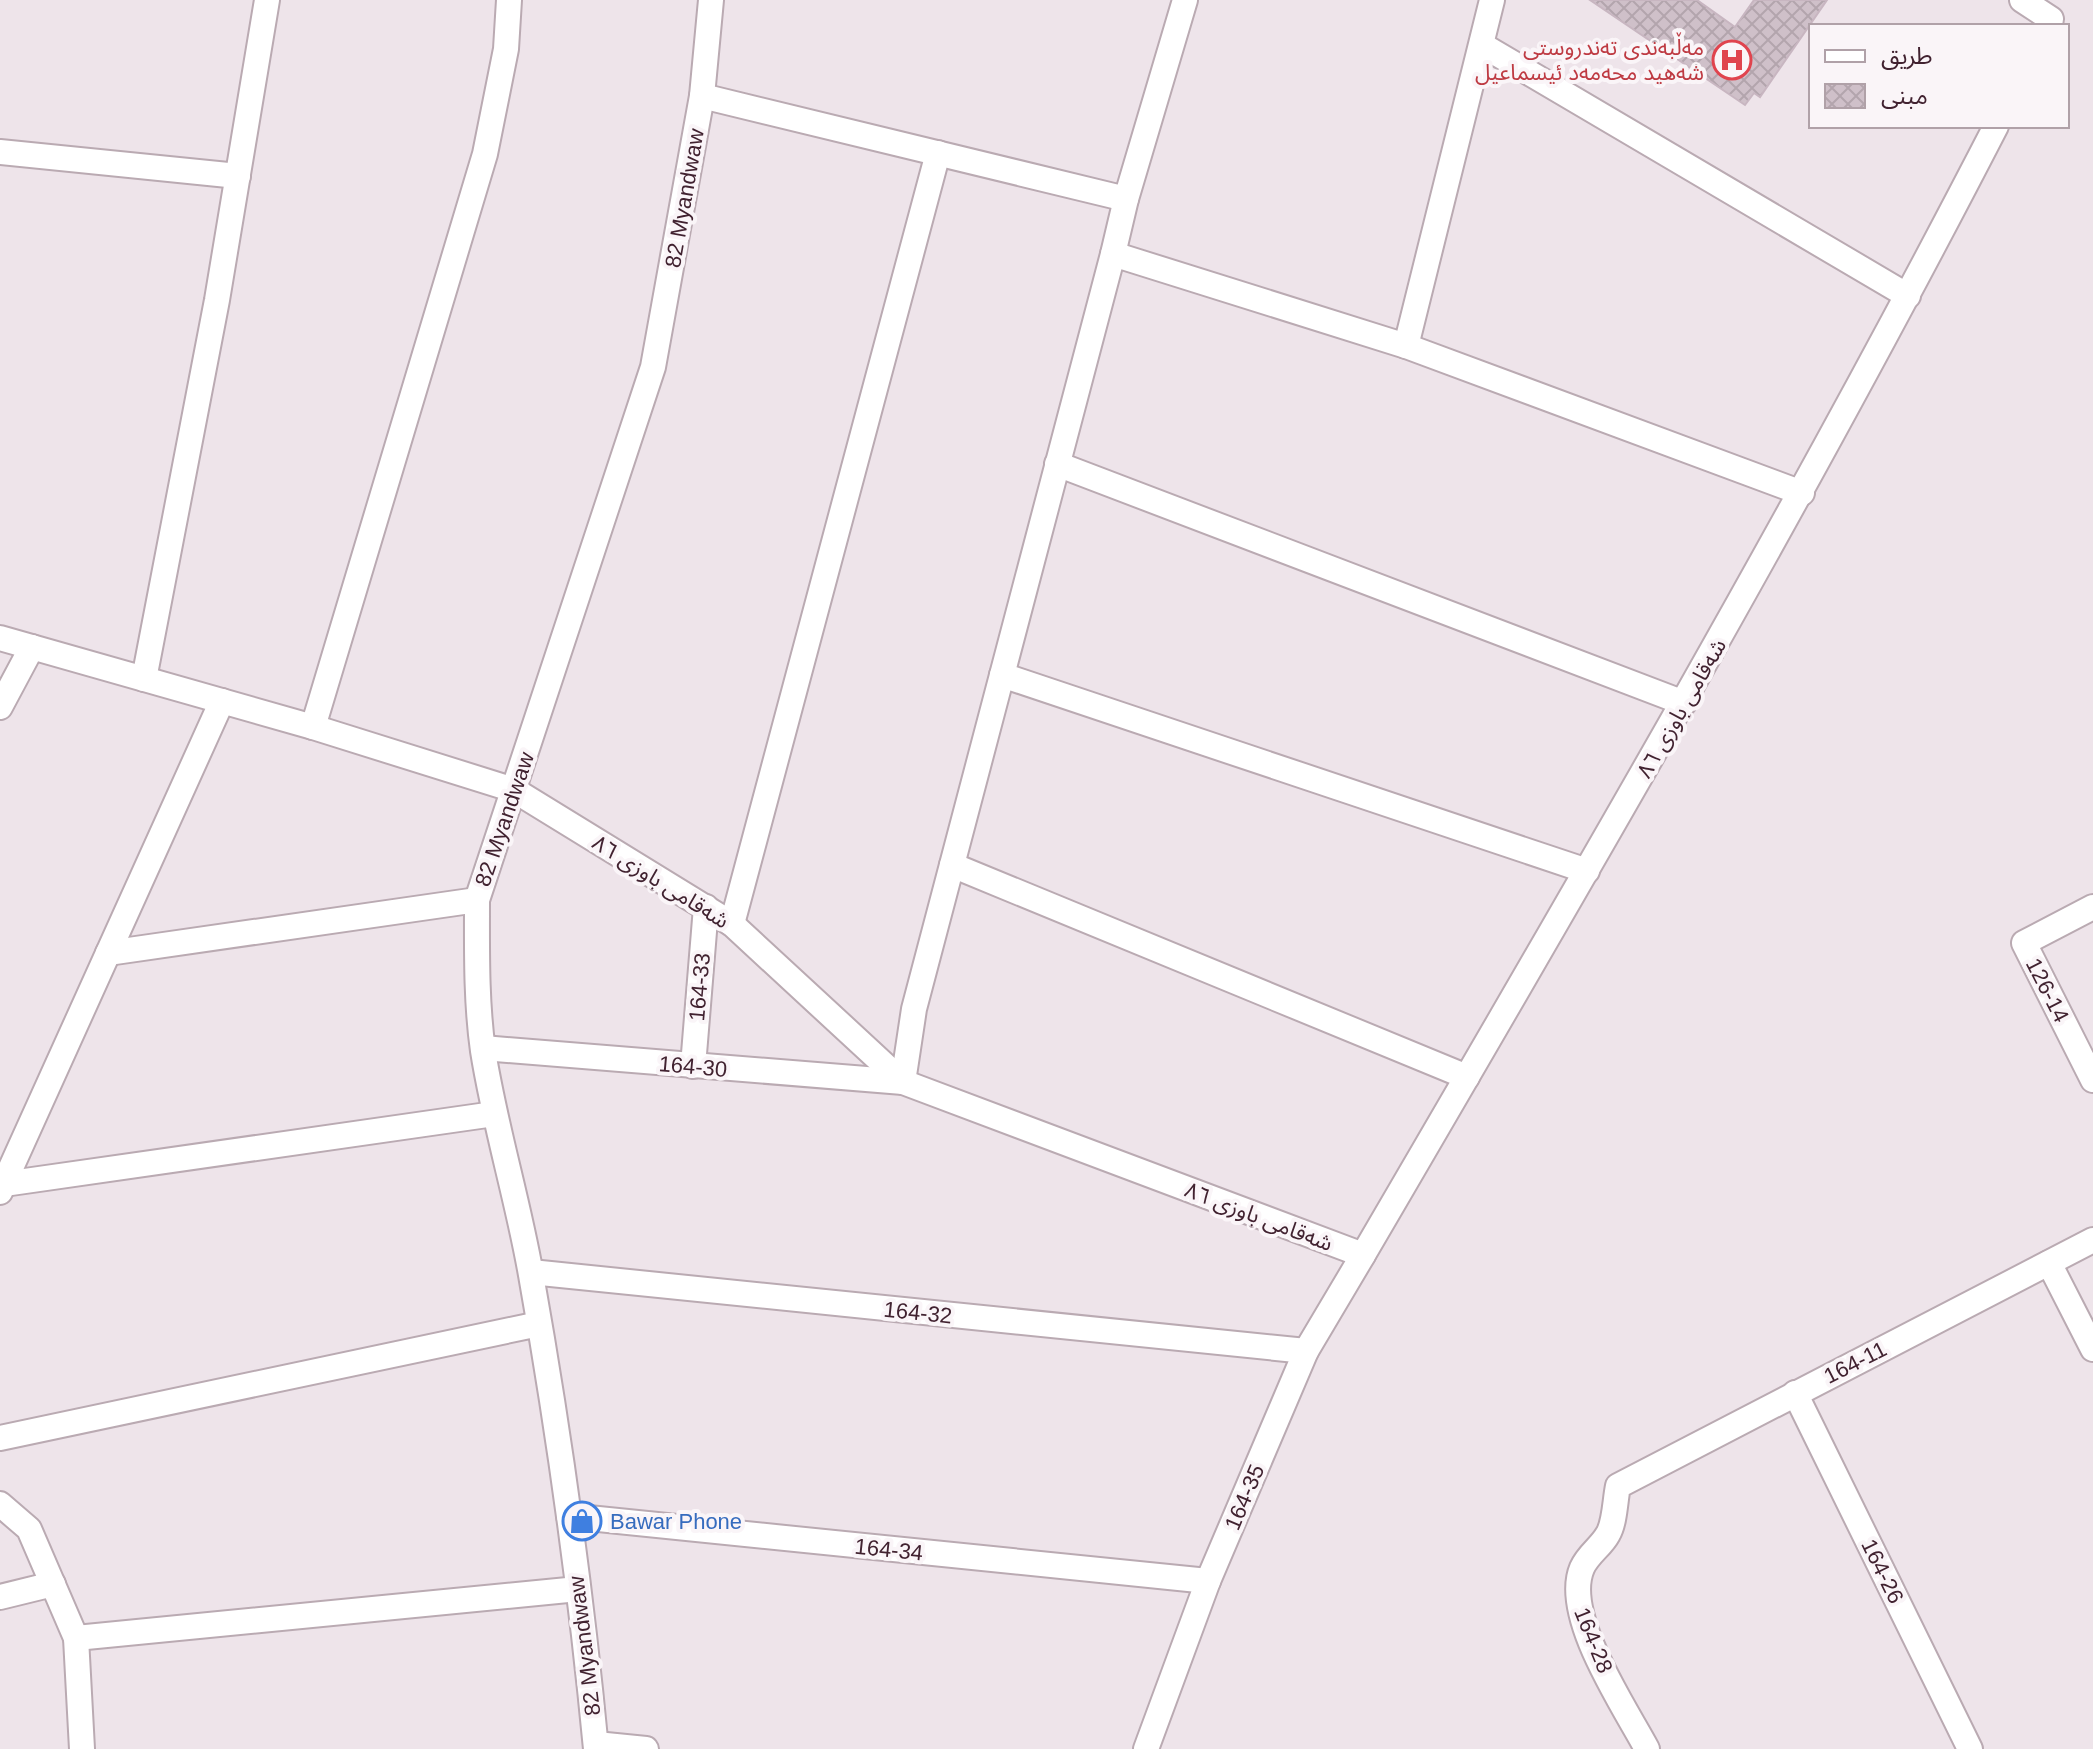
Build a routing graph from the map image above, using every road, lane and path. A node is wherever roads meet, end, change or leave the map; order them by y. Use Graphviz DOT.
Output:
graph roads {
  1 [pos="267,0"];
  2 [pos="509,0"];
  3 [pos="711,0"];
  4 [pos="1185,0"];
  5 [pos="1492,0"];
  6 [pos="2022,0"];
  7 [pos="2053,15"];
  8 [pos="1482,45"];
  9 [pos="702,96"];
  10 [pos="1995,128"];
  11 [pos="0,152"];
  12 [pos="938,153"];
  13 [pos="238,176"];
  14 [pos="1126,199"];
  15 [pos="1113,254"];
  16 [pos="1908,296"];
  17 [pos="1406,346"];
  18 [pos="1057,464"];
  19 [pos="1802,493"];
  20 [pos="0,638"];
  21 [pos="32,647"];
  22 [pos="1002,675"];
  23 [pos="144,679"];
  24 [pos="222,701"];
  25 [pos="1684,703"];
  26 [pos="0,707"];
  27 [pos="313,727"];
  28 [pos="514,790"];
  29 [pos="952,865"];
  30 [pos="1587,871"];
  31 [pos="477,900"];
  32 [pos="706,907"];
  33 [pos="2093,907"];
  34 [pos="732,924"];
  35 [pos="108,953"];
  36 [pos="483,1048"];
  37 [pos="693,1066"];
  38 [pos="1467,1077"];
  39 [pos="2093,1080"];
  40 [pos="903,1082"];
  41 [pos="494,1114"];
  42 [pos="2,1188"];
  43 [pos="2093,1240"];
  44 [pos="1363,1255"];
  45 [pos="2049,1263"];
  46 [pos="531,1272"];
  47 [pos="539,1324"];
  48 [pos="2093,1349"];
  49 [pos="1306,1351"];
  50 [pos="1795,1393"];
  51 [pos="0,1438"];
  52 [pos="1618,1486"];
  53 [pos="0,1504"];
  54 [pos="569,1516"];
  55 [pos="1208,1581"];
  56 [pos="53,1584"];
  57 [pos="578,1589"];
  58 [pos="0,1597"];
  59 [pos="76,1638"];
  60 [pos="596,1747"];
  61 [pos="82,1749"];
  62 [pos="646,1749"];
  63 [pos="1146,1749"];
  64 [pos="1647,1749"];
  65 [pos="1970,1749"];
  1 -- 13 [label="street"];
  2 -- 27 [label="street"];
  3 -- 9 [label="street, 82 Myandwaw"];
  4 -- 14 [label="street"];
  5 -- 8 [label="street"];
  6 -- 7 [label="street"];
  8 -- 16 [label="street"];
  8 -- 17 [label="street"];
  9 -- 12 [label="street"];
  9 -- 28 [label="street, 82 Myandwaw"];
  10 -- 16 [label="street, شەقامی باوزی ٨٦"];
  11 -- 13 [label="street"];
  12 -- 14 [label="street"];
  12 -- 34 [label="street"];
  13 -- 23 [label="street"];
  14 -- 15 [label="street"];
  15 -- 17 [label="street"];
  15 -- 18 [label="street"];
  16 -- 19 [label="street, شەقامی باوزی ٨٦"];
  17 -- 19 [label="street"];
  18 -- 22 [label="street"];
  18 -- 25 [label="street"];
  19 -- 25 [label="street, شەقامی باوزی ٨٦"];
  20 -- 21 [label="street, شەقامی باوزی ٨٦"];
  21 -- 23 [label="street, شەقامی باوزی ٨٦"];
  21 -- 26 [label="street"];
  22 -- 29 [label="street"];
  22 -- 30 [label="street"];
  23 -- 24 [label="street, شەقامی باوزی ٨٦"];
  24 -- 27 [label="street, شەقامی باوزی ٨٦"];
  24 -- 35 [label="street"];
  25 -- 30 [label="street, شەقامی باوزی ٨٦"];
  27 -- 28 [label="street, شەقامی باوزی ٨٦"];
  28 -- 31 [label="street, 82 Myandwaw"];
  28 -- 32 [label="street, شەقامی باوزی ٨٦"];
  29 -- 38 [label="street"];
  29 -- 40 [label="street"];
  30 -- 38 [label="street, شەقامی باوزی ٨٦"];
  31 -- 35 [label="street"];
  31 -- 36 [label="street, 82 Myandwaw"];
  32 -- 34 [label="street, شەقامی باوزی ٨٦"];
  32 -- 37 [label="street, 164-33"];
  33 -- 39 [label="street, 126-14"];
  34 -- 40 [label="street, شەقامی باوزی ٨٦"];
  35 -- 42 [label="street"];
  36 -- 37 [label="street, 164-30"];
  36 -- 41 [label="street, 82 Myandwaw"];
  37 -- 40 [label="street, 164-30"];
  38 -- 44 [label="street, شەقامی باوزی ٨٦"];
  40 -- 44 [label="street, شەقامی باوزی ٨٦"];
  41 -- 42 [label="street"];
  41 -- 46 [label="street, 82 Myandwaw"];
  43 -- 45 [label="street, 164-11"];
  44 -- 49 [label="street, 164-35"];
  45 -- 48 [label="street"];
  45 -- 50 [label="street, 164-11"];
  46 -- 47 [label="street, 82 Myandwaw"];
  46 -- 49 [label="street, 164-32"];
  47 -- 51 [label="street"];
  47 -- 54 [label="street, 82 Myandwaw"];
  49 -- 55 [label="street, 164-35"];
  50 -- 52 [label="street, 164-11"];
  50 -- 65 [label="street, 164-26"];
  52 -- 64 [label="street, 164-28"];
  53 -- 56 [label="street"];
  54 -- 55 [label="street, 164-34"];
  54 -- 57 [label="street, 82 Myandwaw"];
  55 -- 63 [label="street, 164-35"];
  56 -- 58 [label="street"];
  56 -- 59 [label="street"];
  57 -- 59 [label="street"];
  57 -- 60 [label="street, 82 Myandwaw"];
  59 -- 61 [label="street"];
  60 -- 62 [label="street"];
}
